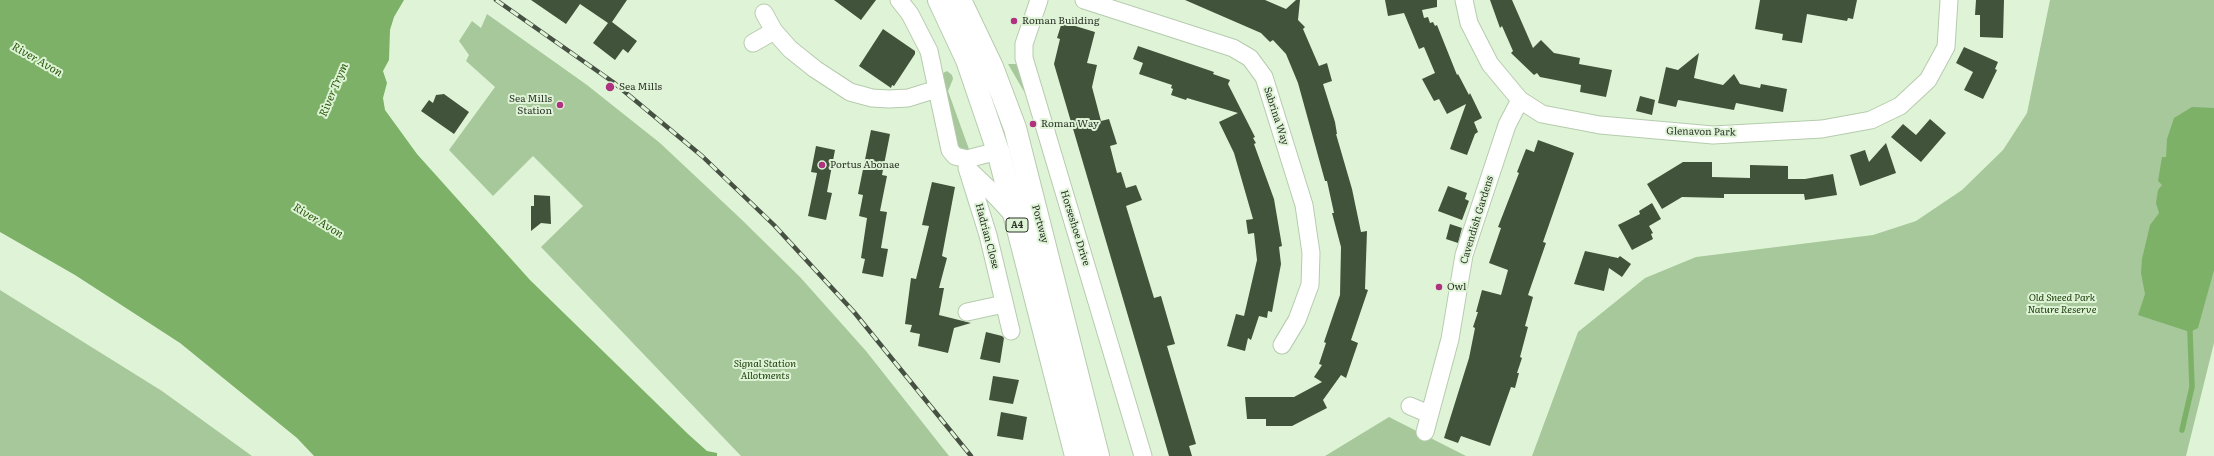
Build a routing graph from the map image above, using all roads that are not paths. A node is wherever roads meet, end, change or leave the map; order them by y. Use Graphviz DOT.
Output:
graph roads {
  1 [pos="899,0"];
  2 [pos="939,0"];
  3 [pos="1039,0"];
  4 [pos="1084,0"];
  5 [pos="1464,0"];
  6 [pos="1949,0"];
  7 [pos="963,2"];
  8 [pos="764,13"];
  9 [pos="774,31"];
  10 [pos="753,43"];
  11 [pos="937,89"];
  12 [pos="1520,100"];
  13 [pos="998,151"];
  14 [pos="955,156"];
  15 [pos="967,168"];
  16 [pos="1015,218"];
  17 [pos="1004,304"];
  18 [pos="968,312"];
  19 [pos="1011,332"];
  20 [pos="1282,345"];
  21 [pos="1410,406"];
  22 [pos="1429,414"];
  23 [pos="1425,432"];
  24 [pos="1076,456"];
  25 [pos="1098,456"];
  26 [pos="1143,456"];
  1 -- 11 [label="street, Hadrian Close"];
  2 -- 13 [label="highway, A4"];
  3 -- 26 [label="street, Horseshoe Drive"];
  4 -- 20 [label="street, Sabrina Way"];
  5 -- 12 [label="street, Glenavon Park"];
  6 -- 12 [label="street, Glenavon Park"];
  7 -- 25 [label="highway, Portway / A4"];
  8 -- 9 [label="street"];
  9 -- 10 [label="street"];
  9 -- 11 [label="street"];
  11 -- 14 [label="street, Hadrian Close"];
  12 -- 22 [label="street, Cavendish Gardens"];
  13 -- 14 [label="street"];
  13 -- 16 [label="highway, A4"];
  14 -- 15 [label="street, Hadrian Close"];
  15 -- 16 [label="street, Hadrian Close"];
  15 -- 17 [label="street, Hadrian Close"];
  16 -- 24 [label="highway, A4"];
  17 -- 18 [label="street"];
  17 -- 19 [label="street, Hadrian Close"];
  21 -- 22 [label="street"];
  22 -- 23 [label="street, Cavendish Gardens"];
}
